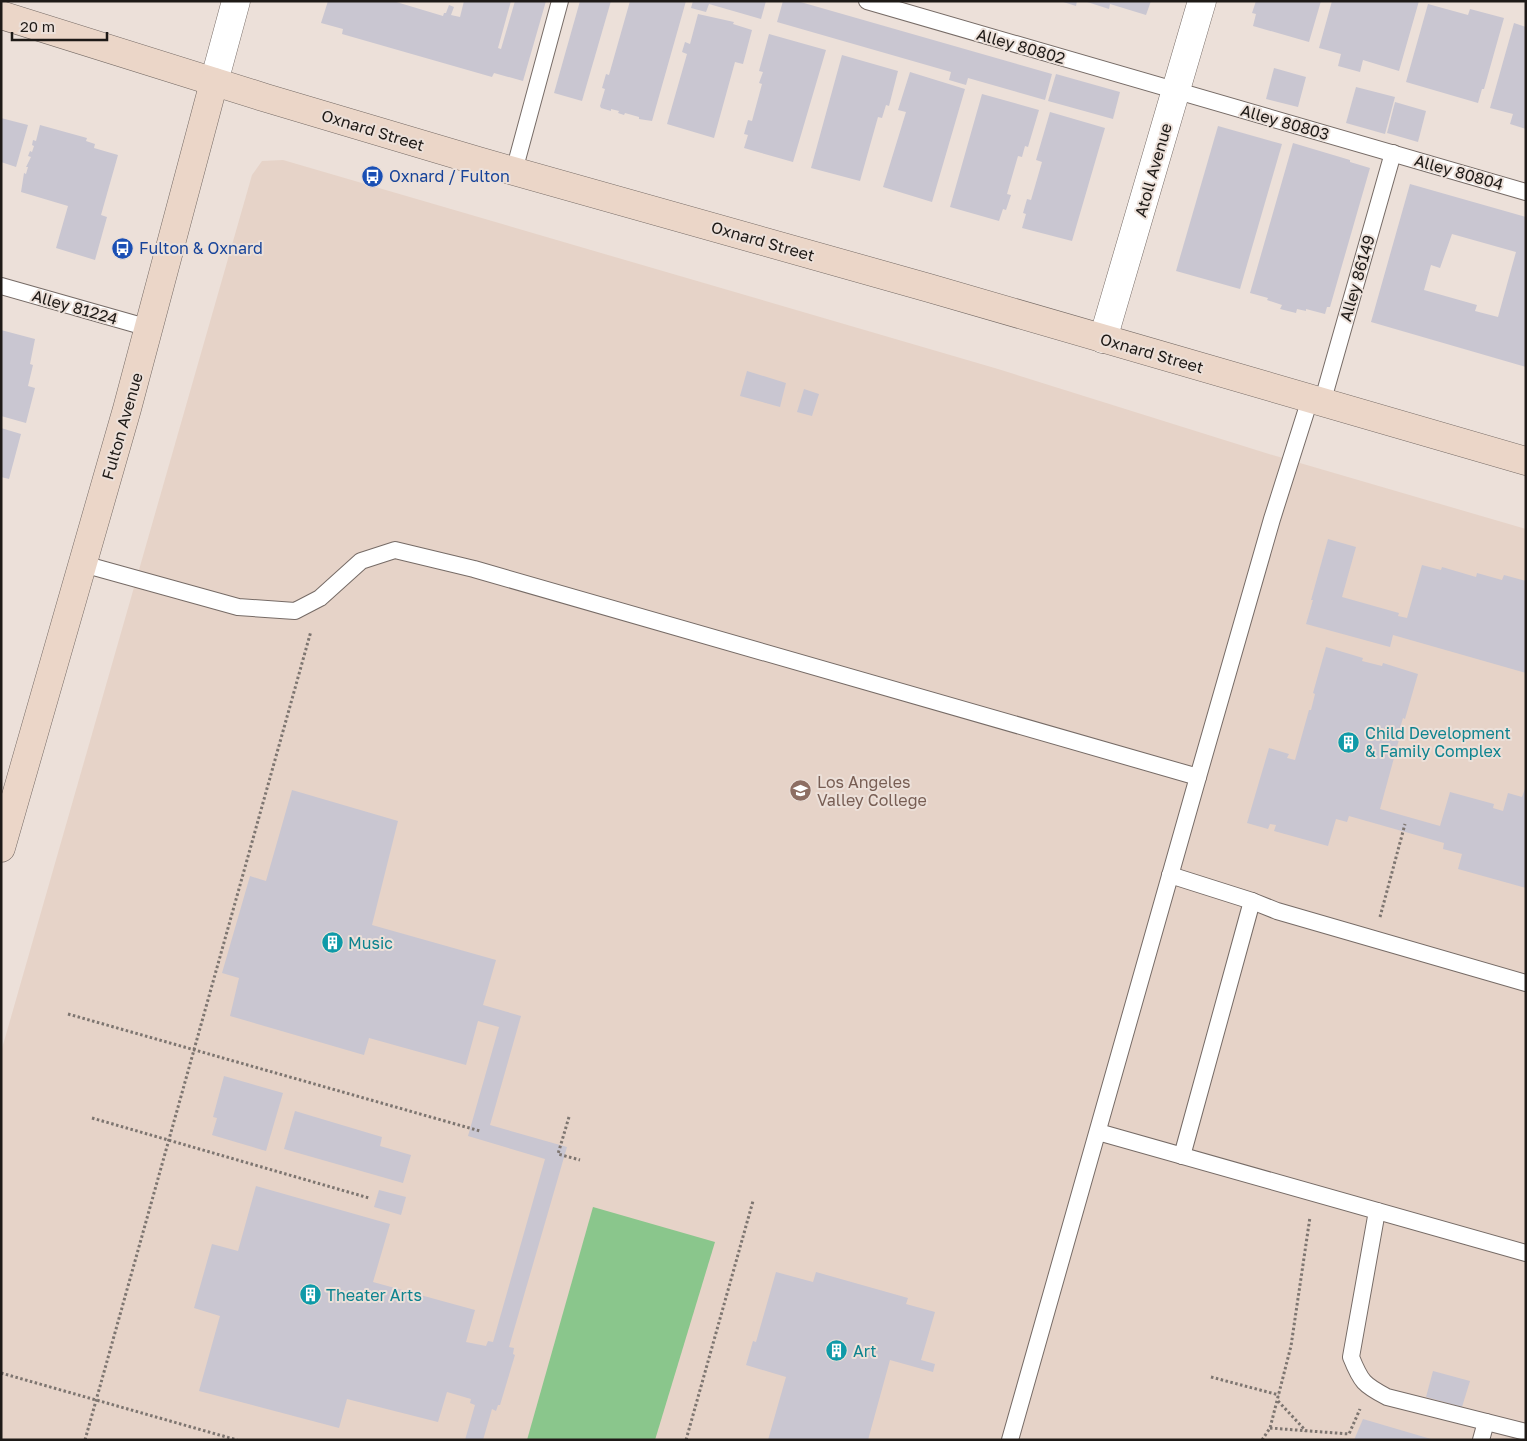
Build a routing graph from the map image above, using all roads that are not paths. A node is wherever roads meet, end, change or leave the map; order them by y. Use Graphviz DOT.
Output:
graph roads {
  1 [pos="236,1"];
  2 [pos="560,1"];
  3 [pos="867,1"];
  4 [pos="1202,1"];
  5 [pos="1,15"];
  6 [pos="214,82"];
  7 [pos="1176,90"];
  8 [pos="1393,153"];
  9 [pos="514,171"];
  10 [pos="1526,192"];
  11 [pos="1,286"];
  12 [pos="149,328"];
  13 [pos="1103,339"];
  14 [pos="1316,401"];
  15 [pos="1526,461"];
  16 [pos="83,564"];
  17 [pos="1198,777"];
  18 [pos="1,848"];
  19 [pos="1170,875"];
  20 [pos="1252,902"];
  21 [pos="1526,983"];
  22 [pos="1098,1132"];
  23 [pos="1182,1156"];
  24 [pos="1377,1211"];
  25 [pos="1526,1253"];
  26 [pos="1486,1422"];
  27 [pos="1526,1432"];
  28 [pos="1010,1440"];
  29 [pos="1481,1440"];
  1 -- 6 [label="street, Fulton Avenue"];
  2 -- 9 [label="lane"];
  3 -- 7 [label="lane, Alley 80802"];
  4 -- 7 [label="street, Atoll Avenue"];
  5 -- 6 [label="main road, Oxnard Street"];
  6 -- 9 [label="main road, Oxnard Street"];
  6 -- 12 [label="main road, Fulton Avenue"];
  7 -- 8 [label="lane, Alley 80803"];
  7 -- 13 [label="street, Atoll Avenue"];
  8 -- 10 [label="lane, Alley 80804"];
  8 -- 14 [label="lane, Alley 86149"];
  9 -- 13 [label="main road, Oxnard Street"];
  11 -- 12 [label="lane, Alley 81224"];
  12 -- 16 [label="main road, Fulton Avenue"];
  13 -- 14 [label="main road, Oxnard Street"];
  14 -- 15 [label="main road, Oxnard Street"];
  14 -- 17 [label="lane, Alley 86149"];
  16 -- 17 [label="lane"];
  16 -- 18 [label="main road, Fulton Avenue"];
  17 -- 19 [label="lane, Alley 86149"];
  19 -- 20 [label="lane"];
  19 -- 22 [label="lane, Alley 86149"];
  20 -- 21 [label="lane"];
  20 -- 23 [label="lane"];
  22 -- 23 [label="lane"];
  22 -- 28 [label="lane, Alley 86149"];
  23 -- 24 [label="lane"];
  24 -- 25 [label="lane"];
  24 -- 26 [label="lane"];
  26 -- 27 [label="lane"];
  26 -- 29 [label="lane"];
}
